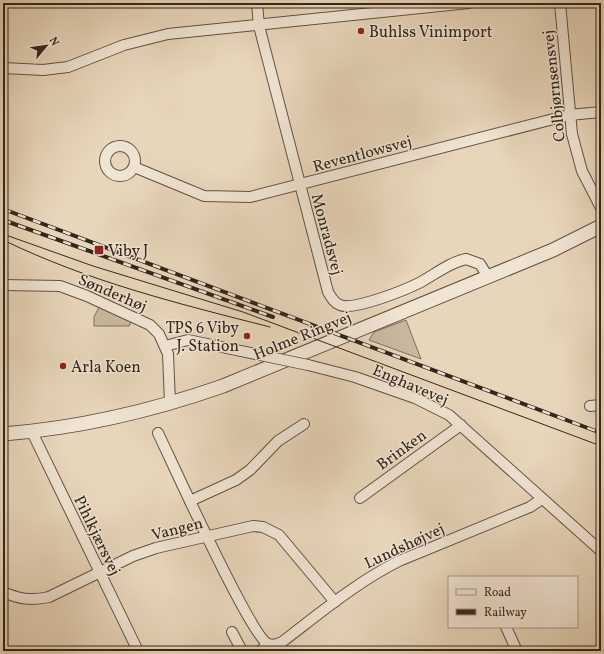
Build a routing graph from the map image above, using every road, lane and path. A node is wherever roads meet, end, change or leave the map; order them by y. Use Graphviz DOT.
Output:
graph roads {
  1 [pos="256,3"];
  2 [pos="469,3"];
  3 [pos="560,3"];
  4 [pos="259,26"];
  5 [pos="3,68"];
  6 [pos="601,112"];
  7 [pos="569,115"];
  8 [pos="134,167"];
  9 [pos="300,185"];
  10 [pos="601,208"];
  11 [pos="601,226"];
  12 [pos="488,277"];
  13 [pos="3,284"];
  14 [pos="165,346"];
  15 [pos="170,403"];
  16 [pos="601,405"];
  17 [pos="590,406"];
  18 [pos="304,424"];
  19 [pos="461,425"];
  20 [pos="32,432"];
  21 [pos="158,433"];
  22 [pos="3,434"];
  23 [pos="360,498"];
  24 [pos="542,499"];
  25 [pos="190,501"];
  26 [pos="207,536"];
  27 [pos="601,551"];
  28 [pos="99,572"];
  29 [pos="3,592"];
  30 [pos="335,602"];
  31 [pos="506,628"];
  32 [pos="232,632"];
  33 [pos="268,644"];
  34 [pos="138,651"];
  35 [pos="242,651"];
  36 [pos="260,651"];
  37 [pos="517,651"];
  1 -- 4 [label="street, Monradsvej"];
  2 -- 4 [label="street"];
  3 -- 7 [label="street, Colbjørnsensvej"];
  4 -- 5 [label="street"];
  4 -- 9 [label="street, Monradsvej"];
  6 -- 7 [label="street, Reventlowsvej"];
  7 -- 9 [label="street, Reventlowsvej"];
  7 -- 10 [label="street, Colbjørnsensvej"];
  8 -- 9 [label="street, Reventlowsvej"];
  9 -- 12 [label="street, Monradsvej"];
  11 -- 12 [label="street, Holme Ringvej"];
  12 -- 15 [label="street, Holme Ringvej"];
  13 -- 14 [label="street, Sønderhøj"];
  14 -- 15 [label="street, Sønderhøj"];
  14 -- 19 [label="street, Enghavevej, bridge"];
  15 -- 20 [label="street, Holme Ringvej"];
  16 -- 17 [label="street"];
  18 -- 25 [label="street"];
  19 -- 23 [label="street, Brinken"];
  19 -- 24 [label="street, Enghavevej"];
  20 -- 22 [label="street, Holme Ringvej"];
  20 -- 28 [label="street, Pihlkjærsvej"];
  21 -- 25 [label="street"];
  24 -- 27 [label="street, Enghavevej"];
  24 -- 30 [label="street, Lundshøjvej"];
  25 -- 26 [label="street"];
  26 -- 28 [label="street, Vangen"];
  26 -- 30 [label="street, Vangen"];
  26 -- 33 [label="street"];
  28 -- 29 [label="street, Vangen"];
  28 -- 34 [label="street, Pihlkjærsvej"];
  30 -- 33 [label="street, Lundshøjvej"];
  31 -- 37 [label="street"];
  32 -- 35 [label="street"];
  33 -- 36 [label="street, Lundshøjvej"];
}
